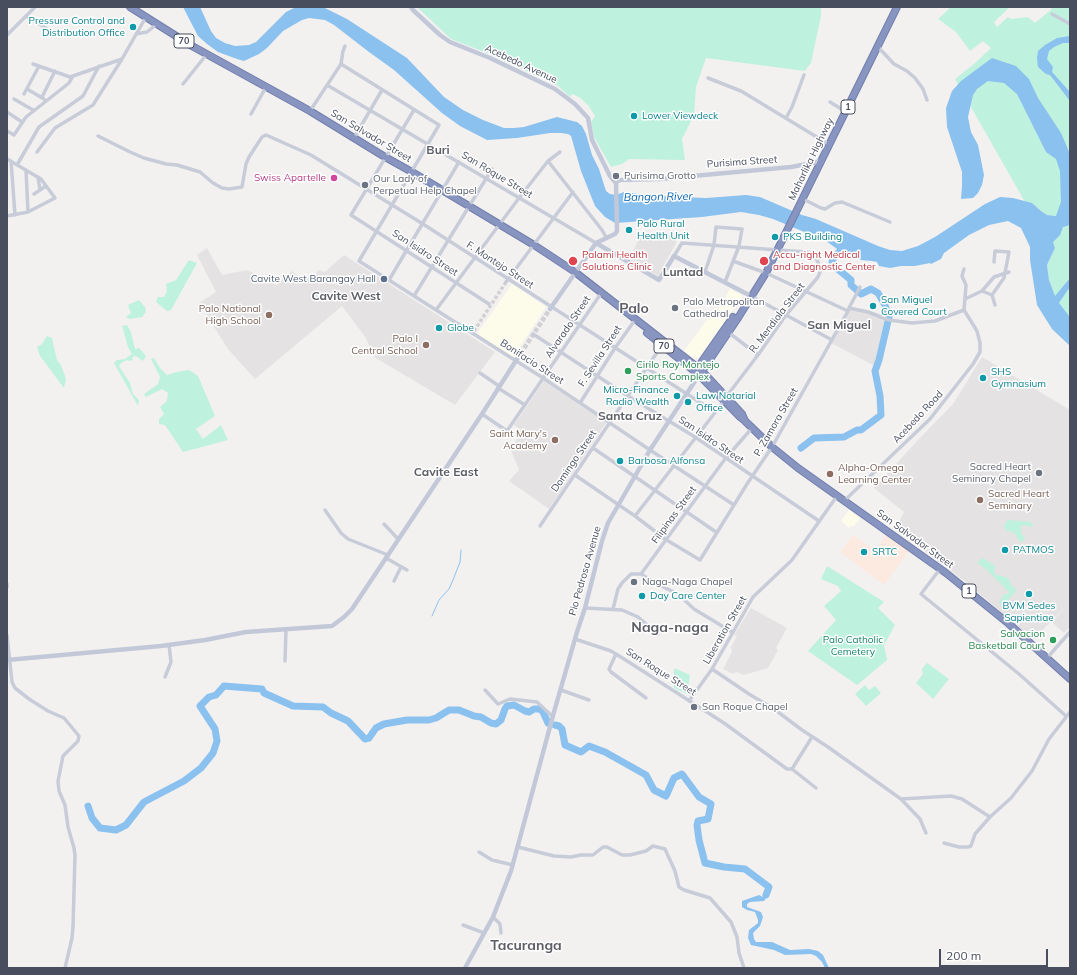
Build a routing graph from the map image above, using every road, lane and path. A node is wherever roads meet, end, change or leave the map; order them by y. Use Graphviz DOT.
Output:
graph roads {
  1 [pos="35,7"];
  2 [pos="130,7"];
  3 [pos="411,7"];
  4 [pos="897,7"];
  5 [pos="1052,14"];
  6 [pos="26,16"];
  7 [pos="146,17"];
  8 [pos="157,24"];
  9 [pos="1070,24"];
  10 [pos="46,28"];
  11 [pos="136,34"];
  12 [pos="7,35"];
  13 [pos="345,46"];
  14 [pos="878,47"];
  15 [pos="207,54"];
  16 [pos="122,59"];
  17 [pos="34,64"];
  18 [pos="341,64"];
  19 [pos="39,66"];
  20 [pos="99,66"];
  21 [pos="55,71"];
  22 [pos="804,75"];
  23 [pos="73,76"];
  24 [pos="708,78"];
  25 [pos="183,84"];
  26 [pos="327,85"];
  27 [pos="266,87"];
  28 [pos="27,89"];
  29 [pos="382,90"];
  30 [pos="24,94"];
  31 [pos="42,97"];
  32 [pos="14,99"];
  33 [pos="927,100"];
  34 [pos="46,101"];
  35 [pos="830,102"];
  36 [pos="33,110"];
  37 [pos="370,110"];
  38 [pos="414,110"];
  39 [pos="310,111"];
  40 [pos="7,112"];
  41 [pos="846,112"];
  42 [pos="251,114"];
  43 [pos="786,118"];
  44 [pos="22,122"];
  45 [pos="402,130"];
  46 [pos="7,131"];
  47 [pos="98,136"];
  48 [pos="354,138"];
  49 [pos="427,144"];
  50 [pos="830,145"];
  51 [pos="38,152"];
  52 [pos="560,152"];
  53 [pos="385,157"];
  54 [pos="9,160"];
  55 [pos="548,161"];
  56 [pos="822,161"];
  57 [pos="459,162"];
  58 [pos="17,165"];
  59 [pos="492,168"];
  60 [pos="26,170"];
  61 [pos="412,172"];
  62 [pos="38,177"];
  63 [pos="486,178"];
  64 [pos="616,183"];
  65 [pos="46,186"];
  66 [pos="366,189"];
  67 [pos="40,190"];
  68 [pos="442,190"];
  69 [pos="573,192"];
  70 [pos="34,194"];
  71 [pos="519,198"];
  72 [pos="803,199"];
  73 [pos="392,205"];
  74 [pos="468,206"];
  75 [pos="28,212"];
  76 [pos="15,214"];
  77 [pos="7,216"];
  78 [pos="553,218"];
  79 [pos="890,222"];
  80 [pos="422,224"];
  81 [pos="498,224"];
  82 [pos="376,231"];
  83 [pos="606,237"];
  84 [pos="448,240"];
  85 [pos="596,243"];
  86 [pos="534,245"];
  87 [pos="714,245"];
  88 [pos="739,246"];
  89 [pos="407,250"];
  90 [pos="778,250"];
  91 [pos="674,256"];
  92 [pos="474,257"];
  93 [pos="734,261"];
  94 [pos="994,262"];
  95 [pos="432,267"];
  96 [pos="964,269"];
  97 [pos="575,272"];
  98 [pos="705,272"];
  99 [pos="766,273"];
  100 [pos="1007,273"];
  101 [pos="389,280"];
  102 [pos="507,281"];
  103 [pos="725,282"];
  104 [pos="456,283"];
  105 [pos="860,287"];
  106 [pos="982,290"];
  107 [pos="806,291"];
  108 [pos="602,292"];
  109 [pos="992,295"];
  110 [pos="414,296"];
  111 [pos="751,296"];
  112 [pos="965,299"];
  113 [pos="489,304"];
  114 [pos="995,305"];
  115 [pos="550,308"];
  116 [pos="848,309"];
  117 [pos="436,310"];
  118 [pos="964,310"];
  119 [pos="786,315"];
  120 [pos="635,320"];
  121 [pos="580,324"];
  122 [pos="728,332"];
  123 [pos="533,334"];
  124 [pos="832,340"];
  125 [pos="662,345"];
  126 [pos="615,348"];
  127 [pos="561,352"];
  128 [pos="758,356"];
  129 [pos="516,360"];
  130 [pos="646,368"];
  131 [pos="698,371"];
  132 [pos="480,373"];
  133 [pos="597,375"];
  134 [pos="543,378"];
  135 [pos="498,387"];
  136 [pos="687,394"];
  137 [pos="628,396"];
  138 [pos="725,399"];
  139 [pos="580,403"];
  140 [pos="525,405"];
  141 [pos="715,412"];
  142 [pos="482,414"];
  143 [pos="669,421"];
  144 [pos="609,423"];
  145 [pos="752,428"];
  146 [pos="695,437"];
  147 [pos="772,447"];
  148 [pos="593,448"];
  149 [pos="650,450"];
  150 [pos="725,459"];
  151 [pos="674,466"];
  152 [pos="575,475"];
  153 [pos="635,476"];
  154 [pos="752,477"];
  155 [pos="705,486"];
  156 [pos="654,491"];
  157 [pos="836,496"];
  158 [pos="844,500"];
  159 [pos="618,505"];
  160 [pos="734,505"];
  161 [pos="325,510"];
  162 [pos="686,512"];
  163 [pos="635,516"];
  164 [pos="819,521"];
  165 [pos="384,524"];
  166 [pos="540,526"];
  167 [pos="716,532"];
  168 [pos="398,540"];
  169 [pos="665,540"];
  170 [pos="387,556"];
  171 [pos="401,567"];
  172 [pos="940,569"];
  173 [pos="407,570"];
  174 [pos="640,574"];
  175 [pos="394,581"];
  176 [pos="585,608"];
  177 [pos="613,609"];
  178 [pos="286,629"];
  179 [pos="732,632"];
  180 [pos="1070,632"];
  181 [pos="658,634"];
  182 [pos="7,635"];
  183 [pos="575,639"];
  184 [pos="169,645"];
  185 [pos="616,654"];
  186 [pos="1047,658"];
  187 [pos="8,660"];
  188 [pos="285,661"];
  189 [pos="712,669"];
  190 [pos="165,677"];
  191 [pos="1070,679"];
  192 [pos="485,690"];
  193 [pos="561,690"];
  194 [pos="646,698"];
  195 [pos="589,700"];
  196 [pos="690,700"];
  197 [pos="1070,712"];
  198 [pos="1066,716"];
  199 [pos="552,720"];
  200 [pos="812,736"];
  201 [pos="792,769"];
  202 [pos="816,788"];
  203 [pos="901,799"];
  204 [pos="990,817"];
  205 [pos="926,833"];
  206 [pos="944,843"];
  207 [pos="518,847"];
  208 [pos="479,852"];
  209 [pos="513,865"];
  210 [pos="493,917"];
  211 [pos="463,925"];
  212 [pos="484,933"];
  213 [pos="501,933"];
  214 [pos="65,968"];
  215 [pos="465,968"];
  216 [pos="744,968"];
  1 -- 6 [label="street"];
  2 -- 7 [label="highway, San Salvador Street / 70"];
  3 -- 64 [label="main road, Acebedo Avenue"];
  4 -- 14 [label="highway, Maharlika Highway / 1"];
  5 -- 9 [label="street"];
  6 -- 10 [label="street"];
  6 -- 12 [label="street"];
  7 -- 8 [label="highway, San Salvador Street / 70"];
  7 -- 11 [label="street"];
  8 -- 11 [label="street"];
  8 -- 15 [label="highway, San Salvador Street / 70"];
  11 -- 16 [label="street"];
  13 -- 18 [label="street"];
  14 -- 33 [label="street"];
  14 -- 41 [label="highway, Maharlika Highway / 1"];
  15 -- 25 [label="street"];
  15 -- 27 [label="highway, San Salvador Street / 70"];
  16 -- 20 [label="street"];
  16 -- 51 [label="street"];
  17 -- 19 [label="street"];
  18 -- 26 [label="street"];
  18 -- 29 [label="street"];
  19 -- 21 [label="street"];
  19 -- 28 [label="street"];
  20 -- 23 [label="street"];
  20 -- 58 [label="street"];
  21 -- 23 [label="street"];
  21 -- 31 [label="street"];
  22 -- 43 [label="street"];
  23 -- 34 [label="street"];
  24 -- 43 [label="street"];
  26 -- 37 [label="street, San Roque Street"];
  26 -- 39 [label="street"];
  27 -- 39 [label="highway, San Salvador Street / 70"];
  27 -- 42 [label="street"];
  28 -- 30 [label="street"];
  28 -- 31 [label="street"];
  29 -- 37 [label="street"];
  29 -- 38 [label="street"];
  31 -- 34 [label="street"];
  32 -- 36 [label="street"];
  34 -- 36 [label="street"];
  35 -- 41 [label="street"];
  36 -- 44 [label="street"];
  37 -- 45 [label="street, San Roque Street"];
  37 -- 48 [label="street"];
  38 -- 45 [label="street"];
  38 -- 49 [label="street"];
  39 -- 48 [label="highway, San Salvador Street / 70"];
  40 -- 44 [label="street"];
  41 -- 50 [label="highway, Maharlika Highway / 1"];
  43 -- 50 [label="street"];
  44 -- 46 [label="street"];
  45 -- 49 [label="street, San Roque Street"];
  45 -- 53 [label="street"];
  47 -- 66 [label="street, F. Montejo Street"];
  48 -- 53 [label="highway, San Salvador Street / 70"];
  49 -- 57 [label="street, San Roque Street"];
  49 -- 61 [label="street"];
  50 -- 56 [label="highway, Maharlika Highway / 1"];
  52 -- 55 [label="street"];
  53 -- 61 [label="highway, San Salvador Street / 70"];
  53 -- 66 [label="street"];
  54 -- 58 [label="street"];
  54 -- 76 [label="street"];
  55 -- 69 [label="street"];
  55 -- 71 [label="street"];
  56 -- 64 [label="main road, Purisima Street"];
  56 -- 72 [label="highway, Maharlika Highway / 1"];
  57 -- 63 [label="street, San Roque Street"];
  57 -- 68 [label="street"];
  58 -- 60 [label="street"];
  59 -- 63 [label="street"];
  60 -- 62 [label="street"];
  60 -- 75 [label="street"];
  61 -- 68 [label="highway, San Salvador Street / 70"];
  61 -- 73 [label="street"];
  62 -- 65 [label="street"];
  62 -- 67 [label="street"];
  63 -- 71 [label="street, San Roque Street"];
  63 -- 74 [label="street"];
  64 -- 83 [label="main road"];
  65 -- 67 [label="street"];
  65 -- 75 [label="street"];
  66 -- 73 [label="street, F. Montejo Street"];
  66 -- 82 [label="street, San Isidro Street"];
  67 -- 70 [label="street"];
  68 -- 74 [label="highway, San Salvador Street / 70"];
  68 -- 80 [label="street"];
  69 -- 78 [label="street"];
  69 -- 83 [label="street"];
  71 -- 78 [label="street, San Roque Street"];
  71 -- 81 [label="street"];
  72 -- 79 [label="street"];
  72 -- 90 [label="highway, Maharlika Highway / 1"];
  73 -- 80 [label="street, F. Montejo Street"];
  73 -- 82 [label="street"];
  74 -- 81 [label="highway, San Salvador Street / 70"];
  74 -- 84 [label="street"];
  75 -- 76 [label="street"];
  76 -- 77 [label="street"];
  78 -- 85 [label="street, San Roque Street"];
  78 -- 86 [label="street"];
  80 -- 84 [label="street, F. Montejo Street"];
  80 -- 89 [label="street"];
  81 -- 86 [label="highway, San Salvador Street / 70"];
  81 -- 92 [label="street"];
  82 -- 89 [label="street, San Isidro Street"];
  82 -- 101 [label="street, Bonifacio Street"];
  83 -- 85 [label="main road"];
  84 -- 92 [label="street, F. Montejo Street"];
  84 -- 95 [label="street"];
  85 -- 91 [label="main road, San Roque Street"];
  85 -- 97 [label="main road"];
  86 -- 97 [label="highway, San Salvador Street / 70"];
  86 -- 102 [label="street"];
  87 -- 88 [label="street"];
  87 -- 88 [label="street"];
  87 -- 91 [label="street"];
  87 -- 98 [label="street"];
  88 -- 90 [label="street"];
  88 -- 93 [label="street"];
  89 -- 95 [label="street, San Isidro Street"];
  89 -- 101 [label="street"];
  90 -- 99 [label="highway, 1"];
  90 -- 107 [label="street, R. Mendiola Street"];
  91 -- 98 [label="main road"];
  92 -- 102 [label="street, F. Montejo Street"];
  92 -- 104 [label="street"];
  93 -- 99 [label="street"];
  93 -- 103 [label="street"];
  94 -- 100 [label="street"];
  95 -- 104 [label="street, San Isidro Street"];
  95 -- 110 [label="street"];
  96 -- 112 [label="street"];
  97 -- 108 [label="highway, San Salvador Street / 70"];
  97 -- 115 [label="main road"];
  98 -- 103 [label="main road"];
  99 -- 107 [label="street"];
  99 -- 111 [label="highway, 1"];
  100 -- 106 [label="street"];
  100 -- 109 [label="street"];
  101 -- 110 [label="street, Bonifacio Street"];
  102 -- 115 [label="street, F. Montejo Street"];
  103 -- 111 [label="main road"];
  104 -- 113 [label="street, San Isidro Street"];
  104 -- 117 [label="street"];
  105 -- 116 [label="street, P. Zamora Street"];
  106 -- 109 [label="street"];
  106 -- 112 [label="street"];
  107 -- 116 [label="street"];
  107 -- 119 [label="street, R. Mendiola Street"];
  108 -- 120 [label="highway, San Salvador Street / 70"];
  108 -- 121 [label="street, Alvarado Street"];
  109 -- 114 [label="street"];
  110 -- 117 [label="street, Bonifacio Street"];
  111 -- 119 [label="street"];
  111 -- 122 [label="highway, 1"];
  111 -- 131 [label="highway, 1"];
  112 -- 118 [label="street"];
  115 -- 121 [label="street, F. Montejo Street"];
  116 -- 118 [label="street"];
  116 -- 124 [label="street, P. Zamora Street"];
  117 -- 129 [label="street, Bonifacio Street"];
  118 -- 158 [label="street, Acebedo Road"];
  119 -- 124 [label="street"];
  119 -- 128 [label="street, R. Mendiola Street"];
  120 -- 125 [label="highway, San Salvador Street / 70"];
  120 -- 126 [label="street, F. Sevilla Street"];
  120 -- 131 [label="highway, San Salvador Street / 70"];
  121 -- 126 [label="street, F. Montejo Street"];
  121 -- 127 [label="street, Alvarado Street"];
  122 -- 128 [label="street"];
  122 -- 131 [label="highway, 1"];
  123 -- 127 [label="street, San Isidro Street"];
  124 -- 147 [label="street, P. Zamora Street"];
  125 -- 130 [label="street, Domingo Street"];
  125 -- 131 [label="highway, San Salvador Street / 70"];
  126 -- 130 [label="street, F. Montejo Street"];
  126 -- 133 [label="street, F. Sevilla Street"];
  127 -- 133 [label="street, San Isidro Street"];
  127 -- 134 [label="street, Alvarado Street"];
  128 -- 138 [label="street, R. Mendiola Street"];
  129 -- 134 [label="street, Bonifacio Street"];
  129 -- 135 [label="main road"];
  130 -- 136 [label="street, F. Montejo Street"];
  130 -- 137 [label="street, Domingo Street"];
  131 -- 136 [label="main road, Pio Pedrosa Avenue"];
  131 -- 138 [label="highway, San Salvador Street / 1"];
  132 -- 135 [label="street"];
  133 -- 137 [label="street, San Isidro Street"];
  133 -- 139 [label="street, F. Sevilla Street"];
  134 -- 139 [label="street, Bonifacio Street"];
  134 -- 140 [label="street, Alvarado Street"];
  135 -- 140 [label="street"];
  135 -- 142 [label="main road"];
  136 -- 141 [label="street, F. Montejo Street"];
  136 -- 143 [label="main road, Pio Pedrosa Avenue"];
  137 -- 143 [label="street, San Isidro Street"];
  137 -- 144 [label="street, Domingo Street"];
  138 -- 141 [label="street, R. Mendiola Street"];
  138 -- 145 [label="highway, San Salvador Street / 1"];
  139 -- 144 [label="street, Bonifacio Street"];
  140 -- 142 [label="street, Alvarado Street"];
  141 -- 146 [label="street, R. Mendiola Street"];
  142 -- 168 [label="main road"];
  143 -- 146 [label="street, San Isidro Street"];
  143 -- 149 [label="main road, Pio Pedrosa Avenue"];
  144 -- 148 [label="street, Domingo Street"];
  144 -- 149 [label="street, Bonifacio Street"];
  145 -- 147 [label="highway, San Salvador Street / 1"];
  145 -- 150 [label="street, Filipinas Street"];
  146 -- 150 [label="street, San Isidro Street"];
  146 -- 151 [label="street, R. Mendiola Street"];
  147 -- 154 [label="street, P. Zamora Street"];
  147 -- 157 [label="highway, San Salvador Street / 1"];
  148 -- 152 [label="street, Domingo Street"];
  148 -- 153 [label="street"];
  149 -- 151 [label="street, Bonifacio Street"];
  149 -- 153 [label="main road, Pio Pedrosa Avenue"];
  150 -- 154 [label="street, San Isidro Street"];
  150 -- 155 [label="street, Filipinas Street"];
  151 -- 155 [label="street, Bonifacio Street"];
  151 -- 156 [label="street, R. Mendiola Street"];
  152 -- 159 [label="street"];
  152 -- 166 [label="street, Domingo Street"];
  153 -- 156 [label="street"];
  153 -- 159 [label="main road, Pio Pedrosa Avenue"];
  154 -- 160 [label="street, P. Zamora Street"];
  154 -- 164 [label="street, San Isidro Street"];
  155 -- 160 [label="street, Bonifacio Street"];
  155 -- 162 [label="street, Filipinas Street"];
  156 -- 162 [label="street"];
  156 -- 163 [label="street, R. Mendiola Street"];
  157 -- 158 [label="highway, San Salvador Street / 1"];
  157 -- 164 [label="street, Liberation Street"];
  158 -- 172 [label="highway, San Salvador Street / 1"];
  159 -- 163 [label="street"];
  159 -- 176 [label="main road, Pio Pedrosa Avenue"];
  160 -- 167 [label="street, P. Zamora Street"];
  161 -- 170 [label="street"];
  162 -- 167 [label="street"];
  162 -- 169 [label="street, Filipinas Street"];
  163 -- 169 [label="street"];
  164 -- 179 [label="street, Liberation Street"];
  165 -- 168 [label="street"];
  167 -- 169 [label="street, P. Zamora Street"];
  168 -- 170 [label="main road"];
  169 -- 174 [label="street, Filipinas Street"];
  170 -- 171 [label="street"];
  170 -- 178 [label="main road"];
  171 -- 173 [label="street"];
  171 -- 175 [label="street"];
  172 -- 186 [label="highway, San Salvador Street / 1"];
  172 -- 198 [label="street"];
  174 -- 177 [label="street, Filipinas Street"];
  174 -- 179 [label="street"];
  176 -- 177 [label="street"];
  176 -- 183 [label="main road, Pio Pedrosa Avenue"];
  177 -- 181 [label="street"];
  178 -- 184 [label="main road"];
  178 -- 188 [label="street"];
  179 -- 189 [label="street, Liberation Street"];
  180 -- 186 [label="street"];
  182 -- 187 [label="street"];
  183 -- 185 [label="street, San Roque Street"];
  183 -- 193 [label="main road, Pio Pedrosa Avenue"];
  184 -- 187 [label="main road"];
  184 -- 190 [label="street"];
  185 -- 194 [label="street"];
  185 -- 196 [label="street, San Roque Street"];
  186 -- 191 [label="highway, San Salvador Street / 1"];
  187 -- 214 [label="street"];
  189 -- 196 [label="street, Liberation Street"];
  189 -- 200 [label="street"];
  192 -- 199 [label="street"];
  193 -- 195 [label="street"];
  193 -- 199 [label="main road, Pio Pedrosa Avenue"];
  196 -- 201 [label="street, San Roque Street"];
  197 -- 198 [label="street"];
  198 -- 204 [label="street"];
  199 -- 207 [label="main road, Pio Pedrosa Avenue"];
  200 -- 201 [label="street"];
  200 -- 203 [label="street"];
  201 -- 202 [label="street, San Roque Street"];
  203 -- 204 [label="street"];
  203 -- 205 [label="street"];
  204 -- 206 [label="street"];
  207 -- 209 [label="main road, Pio Pedrosa Avenue"];
  207 -- 216 [label="street"];
  208 -- 209 [label="street"];
  209 -- 210 [label="main road, Pio Pedrosa Avenue"];
  210 -- 212 [label="main road, Pio Pedrosa Avenue"];
  210 -- 213 [label="street"];
  211 -- 212 [label="street"];
  212 -- 215 [label="main road, Pio Pedrosa Avenue"];
}
